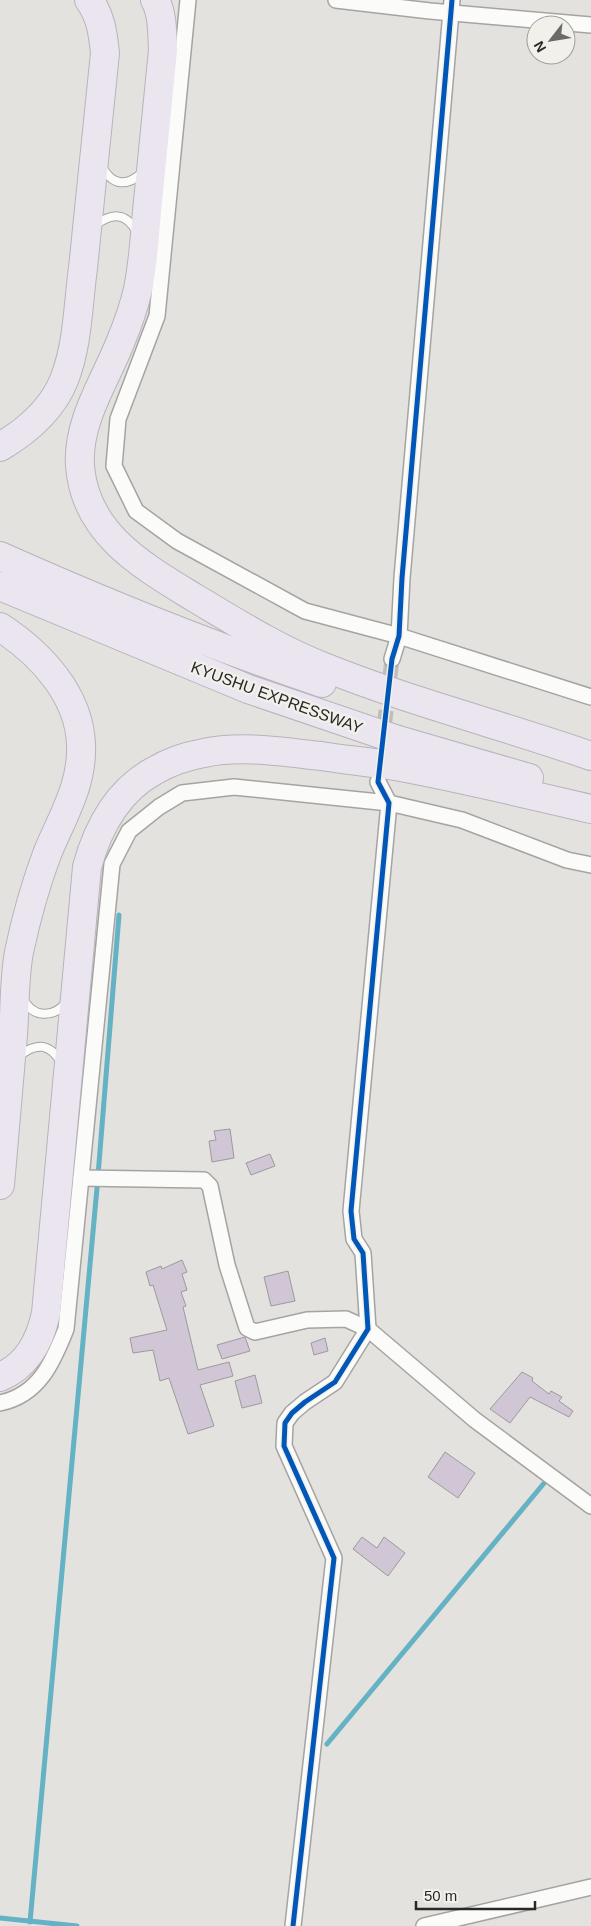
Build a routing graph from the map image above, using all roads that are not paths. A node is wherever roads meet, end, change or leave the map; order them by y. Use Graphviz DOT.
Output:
graph roads {
  1 [pos="89,0"];
  2 [pos="155,0"];
  3 [pos="188,0"];
  4 [pos="336,0"];
  5 [pos="451,6"];
  6 [pos="591,24"];
  7 [pos="96,150"];
  8 [pos="152,161"];
  9 [pos="86,236"];
  10 [pos="143,251"];
  11 [pos="0,447"];
  12 [pos="0,556"];
  13 [pos="0,586"];
  14 [pos="0,627"];
  15 [pos="399,636"];
  16 [pos="392,659"];
  17 [pos="591,697"];
  18 [pos="591,756"];
  19 [pos="591,764"];
  20 [pos="378,782"];
  21 [pos="591,793"];
  22 [pos="389,803"];
  23 [pos="591,808"];
  24 [pos="591,865"];
  25 [pos="16,984"];
  26 [pos="76,989"];
  27 [pos="10,1064"];
  28 [pos="68,1075"];
  29 [pos="81,1178"];
  30 [pos="0,1185"];
  31 [pos="368,1329"];
  32 [pos="0,1377"];
  33 [pos="0,1403"];
  34 [pos="591,1506"];
  35 [pos="591,1887"];
  36 [pos="293,1926"];
  37 [pos="424,1926"];
  1 -- 7 [label="highway"];
  2 -- 8 [label="highway"];
  3 -- 15 [label="street"];
  4 -- 5 [label="street"];
  5 -- 6 [label="street"];
  5 -- 15 [label="street"];
  7 -- 8 [label="lane"];
  7 -- 9 [label="highway"];
  8 -- 10 [label="highway"];
  9 -- 10 [label="lane"];
  9 -- 11 [label="highway"];
  10 -- 18 [label="highway"];
  12 -- 19 [label="highway, KYUSHU EXPRESSWAY"];
  13 -- 21 [label="highway, KYUSHU EXPRESSWAY"];
  14 -- 25 [label="highway"];
  15 -- 16 [label="street"];
  15 -- 17 [label="street"];
  20 -- 22 [label="street"];
  22 -- 24 [label="street"];
  22 -- 29 [label="street"];
  22 -- 31 [label="street"];
  23 -- 26 [label="highway"];
  25 -- 26 [label="lane"];
  25 -- 27 [label="highway"];
  26 -- 28 [label="highway"];
  27 -- 28 [label="lane"];
  27 -- 30 [label="highway"];
  28 -- 32 [label="highway"];
  29 -- 31 [label="street"];
  29 -- 33 [label="street"];
  31 -- 34 [label="street"];
  31 -- 36 [label="street"];
  35 -- 37 [label="street"];
}
